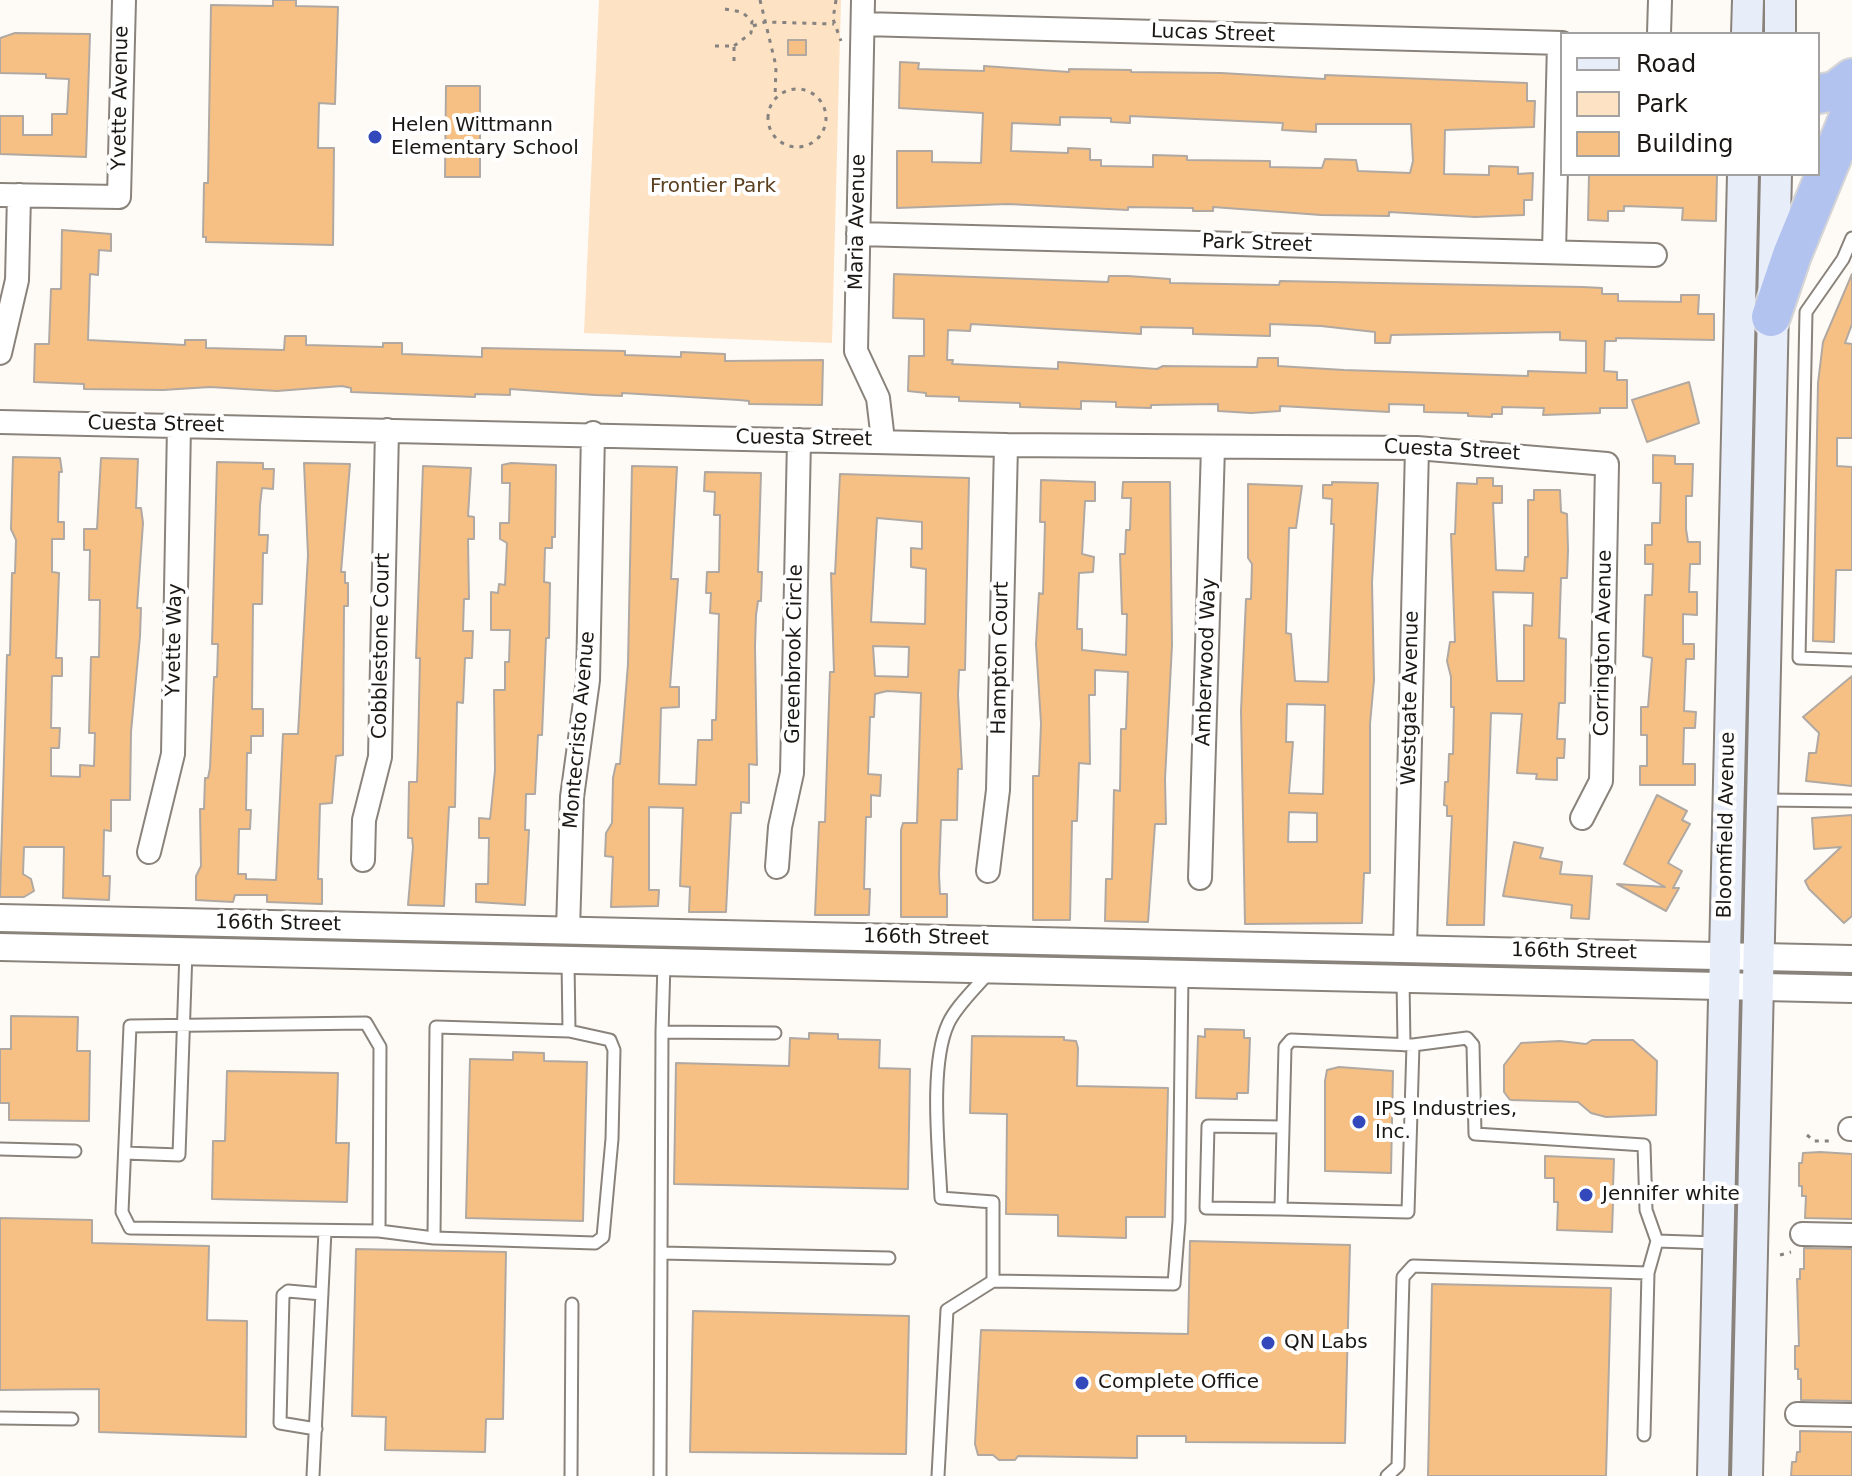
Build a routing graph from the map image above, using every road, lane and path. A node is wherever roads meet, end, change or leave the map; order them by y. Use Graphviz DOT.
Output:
graph roads {
  1 [pos="124,0"];
  2 [pos="760,0"];
  3 [pos="836,0"];
  4 [pos="863,0"];
  5 [pos="1660,0"];
  6 [pos="1748,0"];
  7 [pos="1780,0"];
  8 [pos="725,9"];
  9 [pos="765,22"];
  10 [pos="834,24"];
  11 [pos="863,24"];
  12 [pos="753,26"];
  13 [pos="1659,32"];
  14 [pos="1747,32"];
  15 [pos="1780,32"];
  16 [pos="1560,43"];
  17 [pos="715,46"];
  18 [pos="734,46"];
  19 [pos="844,48"];
  20 [pos="734,67"];
  21 [pos="1560,73"];
  22 [pos="1852,78"];
  23 [pos="1820,94"];
  24 [pos="775,99"];
  25 [pos="1852,109"];
  26 [pos="1743,176"];
  27 [pos="1776,176"];
  28 [pos="10,195"];
  29 [pos="858,234"];
  30 [pos="1852,238"];
  31 [pos="1554,252"];
  32 [pos="1655,255"];
  33 [pos="1771,317"];
  34 [pos="0,353"];
  35 [pos="0,422"];
  36 [pos="179,426"];
  37 [pos="387,430"];
  38 [pos="593,433"];
  39 [pos="799,440"];
  40 [pos="883,440"];
  41 [pos="1006,445"];
  42 [pos="1213,447"];
  43 [pos="1417,448"];
  44 [pos="1607,464"];
  45 [pos="1852,660"];
  46 [pos="1762,800"];
  47 [pos="1852,801"];
  48 [pos="1582,818"];
  49 [pos="149,852"];
  50 [pos="363,860"];
  51 [pos="777,867"];
  52 [pos="988,871"];
  53 [pos="1200,878"];
  54 [pos="0,918"];
  55 [pos="568,930"];
  56 [pos="0,947"];
  57 [pos="1405,948"];
  58 [pos="186,951"];
  59 [pos="1852,959"];
  60 [pos="568,960"];
  61 [pos="664,962"];
  62 [pos="992,969"];
  63 [pos="1724,970"];
  64 [pos="1758,971"];
  65 [pos="1182,973"];
  66 [pos="1403,978"];
  67 [pos="1852,989"];
  68 [pos="183,1025"];
  69 [pos="569,1031"];
  70 [pos="662,1032"];
  71 [pos="775,1033"];
  72 [pos="1408,1045"];
  73 [pos="1283,1127"];
  74 [pos="1851,1129"];
  75 [pos="1807,1135"];
  76 [pos="0,1149"];
  77 [pos="75,1151"];
  78 [pos="125,1153"];
  79 [pos="1281,1209"];
  80 [pos="325,1231"];
  81 [pos="379,1231"];
  82 [pos="1802,1234"];
  83 [pos="1852,1235"];
  84 [pos="434,1238"];
  85 [pos="1657,1241"];
  86 [pos="1718,1243"];
  87 [pos="661,1253"];
  88 [pos="889,1258"];
  89 [pos="1648,1273"];
  90 [pos="993,1281"];
  91 [pos="322,1294"];
  92 [pos="572,1304"];
  93 [pos="1797,1414"];
  94 [pos="1852,1415"];
  95 [pos="0,1418"];
  96 [pos="72,1419"];
  97 [pos="316,1429"];
  98 [pos="1644,1435"];
  99 [pos="313,1476"];
  100 [pos="571,1476"];
  101 [pos="660,1476"];
  102 [pos="938,1476"];
  103 [pos="1387,1476"];
  104 [pos="1713,1476"];
  105 [pos="1747,1476"];
  1 -- 28 [label="street, Yvette Avenue"];
  2 -- 9 [label="path"];
  3 -- 10 [label="path"];
  4 -- 11 [label="street, Maria Avenue"];
  5 -- 13 [label="street"];
  6 -- 14 [label="main road"];
  7 -- 15 [label="main road"];
  8 -- 12 [label="path"];
  9 -- 10 [label="path"];
  9 -- 12 [label="path"];
  9 -- 24 [label="path"];
  10 -- 19 [label="path"];
  11 -- 16 [label="street, Lucas Street"];
  11 -- 29 [label="street, Maria Avenue"];
  12 -- 18 [label="path"];
  17 -- 18 [label="path"];
  18 -- 20 [label="path"];
  21 -- 31 [label="street"];
  22 -- 23 [label="highway"];
  24 -- 24 [label="path"];
  25 -- 33 [label="highway"];
  26 -- 63 [label="main road, Bloomfield Avenue"];
  27 -- 33 [label="main road, Bloomfield Avenue"];
  28 -- 34 [label="street"];
  29 -- 31 [label="street, Park Street"];
  29 -- 40 [label="street, Maria Avenue"];
  30 -- 45 [label="lane"];
  31 -- 32 [label="street, Park Street"];
  33 -- 46 [label="main road, Bloomfield Avenue"];
  35 -- 36 [label="street, Cuesta Street"];
  36 -- 37 [label="street, Cuesta Street"];
  36 -- 49 [label="street, Yvette Way"];
  37 -- 38 [label="street, Cuesta Street"];
  37 -- 50 [label="street, Cobblestone Court"];
  38 -- 39 [label="street, Cuesta Street"];
  38 -- 55 [label="street, Montecristo Avenue"];
  39 -- 40 [label="street, Cuesta Street"];
  39 -- 51 [label="street, Greenbrook Circle"];
  40 -- 41 [label="street, Cuesta Street"];
  41 -- 42 [label="street, Cuesta Street"];
  41 -- 52 [label="street, Hampton Court"];
  42 -- 43 [label="street, Cuesta Street"];
  42 -- 53 [label="street, Amberwood Way"];
  43 -- 44 [label="street, Cuesta Street"];
  43 -- 57 [label="street, Westgate Avenue"];
  44 -- 48 [label="street, Corrington Avenue"];
  46 -- 47 [label="lane"];
  46 -- 64 [label="main road, Bloomfield Avenue"];
  54 -- 55 [label="street, 166th Street"];
  55 -- 57 [label="street, 166th Street"];
  55 -- 60 [label="street"];
  56 -- 58 [label="street, 166th Street"];
  57 -- 63 [label="street, 166th Street"];
  57 -- 66 [label="street"];
  58 -- 60 [label="street, 166th Street"];
  58 -- 68 [label="lane"];
  59 -- 64 [label="street, 166th Street"];
  60 -- 61 [label="street, 166th Street"];
  60 -- 69 [label="lane"];
  61 -- 62 [label="street, 166th Street"];
  61 -- 70 [label="lane"];
  62 -- 65 [label="street, 166th Street"];
  62 -- 90 [label="lane"];
  63 -- 64 [label="street, 166th Street"];
  63 -- 66 [label="street, 166th Street"];
  63 -- 86 [label="main road, Bloomfield Avenue"];
  64 -- 67 [label="street, 166th Street"];
  64 -- 105 [label="main road, Bloomfield Avenue"];
  65 -- 66 [label="street, 166th Street"];
  65 -- 90 [label="lane"];
  66 -- 72 [label="lane"];
  68 -- 78 [label="lane"];
  68 -- 78 [label="lane"];
  68 -- 81 [label="lane"];
  69 -- 84 [label="lane"];
  69 -- 84 [label="lane"];
  70 -- 71 [label="lane"];
  70 -- 87 [label="lane"];
  72 -- 73 [label="lane"];
  72 -- 79 [label="lane"];
  72 -- 85 [label="lane"];
  73 -- 79 [label="lane"];
  73 -- 79 [label="lane"];
  74 -- 75 [label="path"];
  76 -- 77 [label="lane"];
  78 -- 80 [label="lane"];
  80 -- 81 [label="lane"];
  80 -- 91 [label="lane"];
  81 -- 84 [label="lane"];
  82 -- 83 [label="street"];
  85 -- 86 [label="lane"];
  85 -- 89 [label="lane"];
  86 -- 104 [label="main road, Bloomfield Avenue"];
  87 -- 88 [label="lane"];
  87 -- 101 [label="lane"];
  89 -- 98 [label="lane"];
  89 -- 103 [label="lane"];
  90 -- 102 [label="lane"];
  91 -- 97 [label="lane"];
  91 -- 97 [label="lane"];
  92 -- 100 [label="lane"];
  93 -- 94 [label="street"];
  95 -- 96 [label="lane"];
  97 -- 99 [label="lane"];
}
